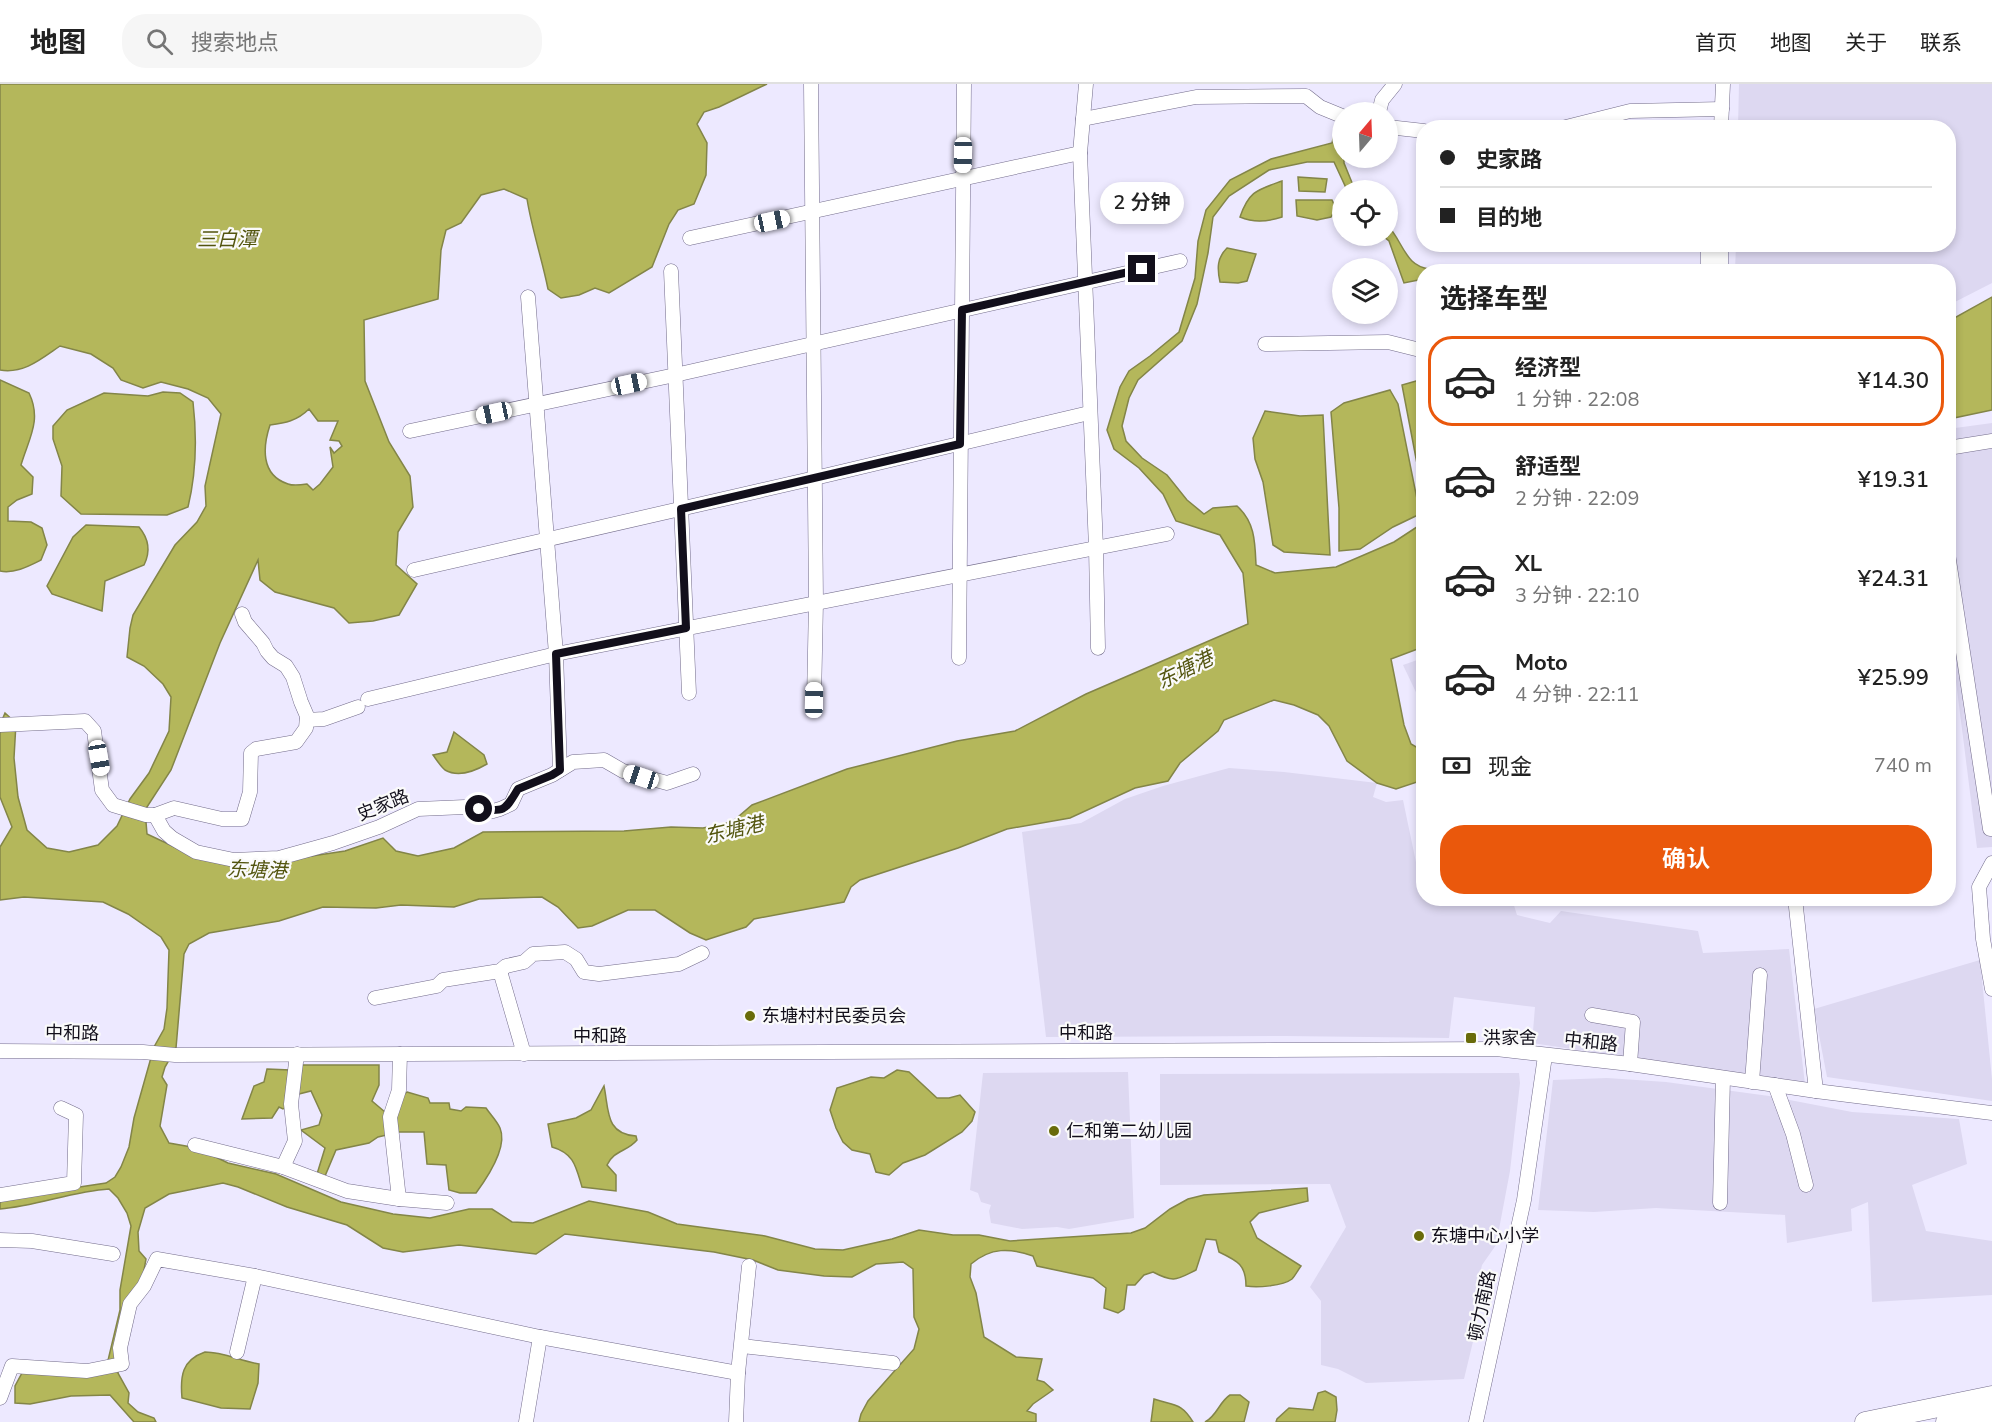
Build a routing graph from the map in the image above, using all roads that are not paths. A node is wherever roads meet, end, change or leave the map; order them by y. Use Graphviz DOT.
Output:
graph roads {
  1 [pos="812,84"];
  2 [pos="964,84"];
  3 [pos="1086,84"];
  4 [pos="1395,84"];
  5 [pos="1723,84"];
  6 [pos="1382,102"];
  7 [pos="1722,109"];
  8 [pos="1332,112"];
  9 [pos="1083,119"];
  10 [pos="1594,120"];
  11 [pos="1721,120"];
  12 [pos="1398,128"];
  13 [pos="1416,129"];
  14 [pos="1080,153"];
  15 [pos="963,179"];
  16 [pos="813,212"];
  17 [pos="690,238"];
  18 [pos="1180,261"];
  19 [pos="671,272"];
  20 [pos="1084,281"];
  21 [pos="528,297"];
  22 [pos="962,310"];
  23 [pos="813,344"];
  24 [pos="1265,344"];
  25 [pos="1416,349"];
  26 [pos="675,375"];
  27 [pos="536,404"];
  28 [pos="1089,413"];
  29 [pos="410,431"];
  30 [pos="1992,441"];
  31 [pos="960,444"];
  32 [pos="1956,447"];
  33 [pos="814,478"];
  34 [pos="681,509"];
  35 [pos="1167,534"];
  36 [pos="547,539"];
  37 [pos="1096,548"];
  38 [pos="414,570"];
  39 [pos="959,574"];
  40 [pos="816,603"];
  41 [pos="1956,606"];
  42 [pos="242,614"];
  43 [pos="686,628"];
  44 [pos="1098,648"];
  45 [pos="556,654"];
  46 [pos="959,658"];
  47 [pos="689,693"];
  48 [pos="814,700"];
  49 [pos="307,720"];
  50 [pos="0,725"];
  51 [pos="560,770"];
  52 [pos="693,774"];
  53 [pos="155,815"];
  54 [pos="1992,829"];
  55 [pos="1992,863"];
  56 [pos="1796,906"];
  57 [pos="702,953"];
  58 [pos="500,970"];
  59 [pos="1760,975"];
  60 [pos="1992,989"];
  61 [pos="375,998"];
  62 [pos="1592,1015"];
  63 [pos="0,1051"];
  64 [pos="297,1054"];
  65 [pos="400,1054"];
  66 [pos="524,1054"];
  67 [pos="1545,1056"];
  68 [pos="1630,1064"];
  69 [pos="1723,1078"];
  70 [pos="1752,1082"];
  71 [pos="1775,1085"];
  72 [pos="1816,1091"];
  73 [pos="61,1108"];
  74 [pos="1992,1113"];
  75 [pos="195,1144"];
  76 [pos="282,1167"];
  77 [pos="1806,1185"];
  78 [pos="0,1195"];
  79 [pos="399,1199"];
  80 [pos="447,1203"];
  81 [pos="1720,1203"];
  82 [pos="0,1240"];
  83 [pos="113,1254"];
  84 [pos="749,1266"];
  85 [pos="255,1276"];
  86 [pos="540,1337"];
  87 [pos="742,1346"];
  88 [pos="237,1352"];
  89 [pos="893,1363"];
  90 [pos="738,1373"];
  91 [pos="1992,1396"];
  92 [pos="0,1398"];
  93 [pos="1992,1412"];
  94 [pos="526,1422"];
  95 [pos="735,1422"];
  96 [pos="1476,1422"];
  97 [pos="1865,1422"];
  98 [pos="1946,1422"];
  1 -- 16 [label="street"];
  2 -- 15 [label="street"];
  3 -- 9 [label="street"];
  4 -- 6 [label="street"];
  5 -- 7 [label="street"];
  7 -- 10 [label="street"];
  7 -- 11 [label="street"];
  8 -- 9 [label="street"];
  9 -- 14 [label="street"];
  12 -- 13 [label="street"];
  14 -- 15 [label="street"];
  14 -- 20 [label="street"];
  15 -- 16 [label="street"];
  15 -- 22 [label="street"];
  16 -- 17 [label="street"];
  16 -- 23 [label="street"];
  18 -- 20 [label="street"];
  19 -- 26 [label="street"];
  20 -- 22 [label="street"];
  20 -- 28 [label="street"];
  21 -- 27 [label="street"];
  22 -- 23 [label="street"];
  22 -- 31 [label="street"];
  23 -- 26 [label="street"];
  23 -- 33 [label="street"];
  24 -- 25 [label="street"];
  26 -- 27 [label="street"];
  26 -- 34 [label="street"];
  27 -- 29 [label="street"];
  27 -- 36 [label="street"];
  28 -- 31 [label="street"];
  28 -- 37 [label="street"];
  30 -- 32 [label="street"];
  31 -- 33 [label="street"];
  31 -- 39 [label="street"];
  33 -- 34 [label="street"];
  33 -- 40 [label="street"];
  34 -- 36 [label="street"];
  34 -- 43 [label="street"];
  35 -- 37 [label="street"];
  36 -- 38 [label="street"];
  36 -- 45 [label="street"];
  37 -- 39 [label="street"];
  37 -- 44 [label="street"];
  39 -- 40 [label="street"];
  39 -- 46 [label="street"];
  40 -- 43 [label="street"];
  40 -- 48 [label="street"];
  41 -- 54 [label="street"];
  42 -- 49 [label="street"];
  43 -- 45 [label="street"];
  43 -- 47 [label="street"];
  45 -- 49 [label="street"];
  45 -- 51 [label="street"];
  49 -- 53 [label="street"];
  50 -- 53 [label="street"];
  51 -- 52 [label="street, 史家路"];
  51 -- 53 [label="street, 史家路"];
  55 -- 60 [label="street"];
  56 -- 72 [label="street"];
  57 -- 58 [label="street"];
  58 -- 61 [label="street"];
  58 -- 66 [label="street"];
  59 -- 70 [label="street"];
  62 -- 68 [label="street"];
  63 -- 64 [label="street, 中和路"];
  64 -- 65 [label="street, 中和路"];
  64 -- 76 [label="street"];
  65 -- 66 [label="street, 中和路"];
  65 -- 79 [label="street"];
  66 -- 67 [label="street, 中和路"];
  67 -- 68 [label="street, 中和路"];
  67 -- 96 [label="street, 顿力南路"];
  68 -- 69 [label="street, 中和路"];
  69 -- 70 [label="street, 中和路"];
  69 -- 81 [label="street"];
  70 -- 71 [label="street, 中和路"];
  71 -- 72 [label="street, 中和路"];
  71 -- 77 [label="street"];
  72 -- 74 [label="street, 中和路"];
  73 -- 78 [label="street"];
  75 -- 76 [label="street"];
  76 -- 79 [label="street"];
  79 -- 80 [label="street"];
  82 -- 83 [label="street"];
  84 -- 87 [label="street"];
  85 -- 86 [label="street"];
  85 -- 88 [label="street"];
  85 -- 92 [label="street"];
  86 -- 90 [label="street"];
  86 -- 94 [label="street"];
  87 -- 89 [label="street"];
  87 -- 90 [label="street"];
  90 -- 95 [label="street"];
  91 -- 97 [label="highway"];
  93 -- 98 [label="highway"];
}
